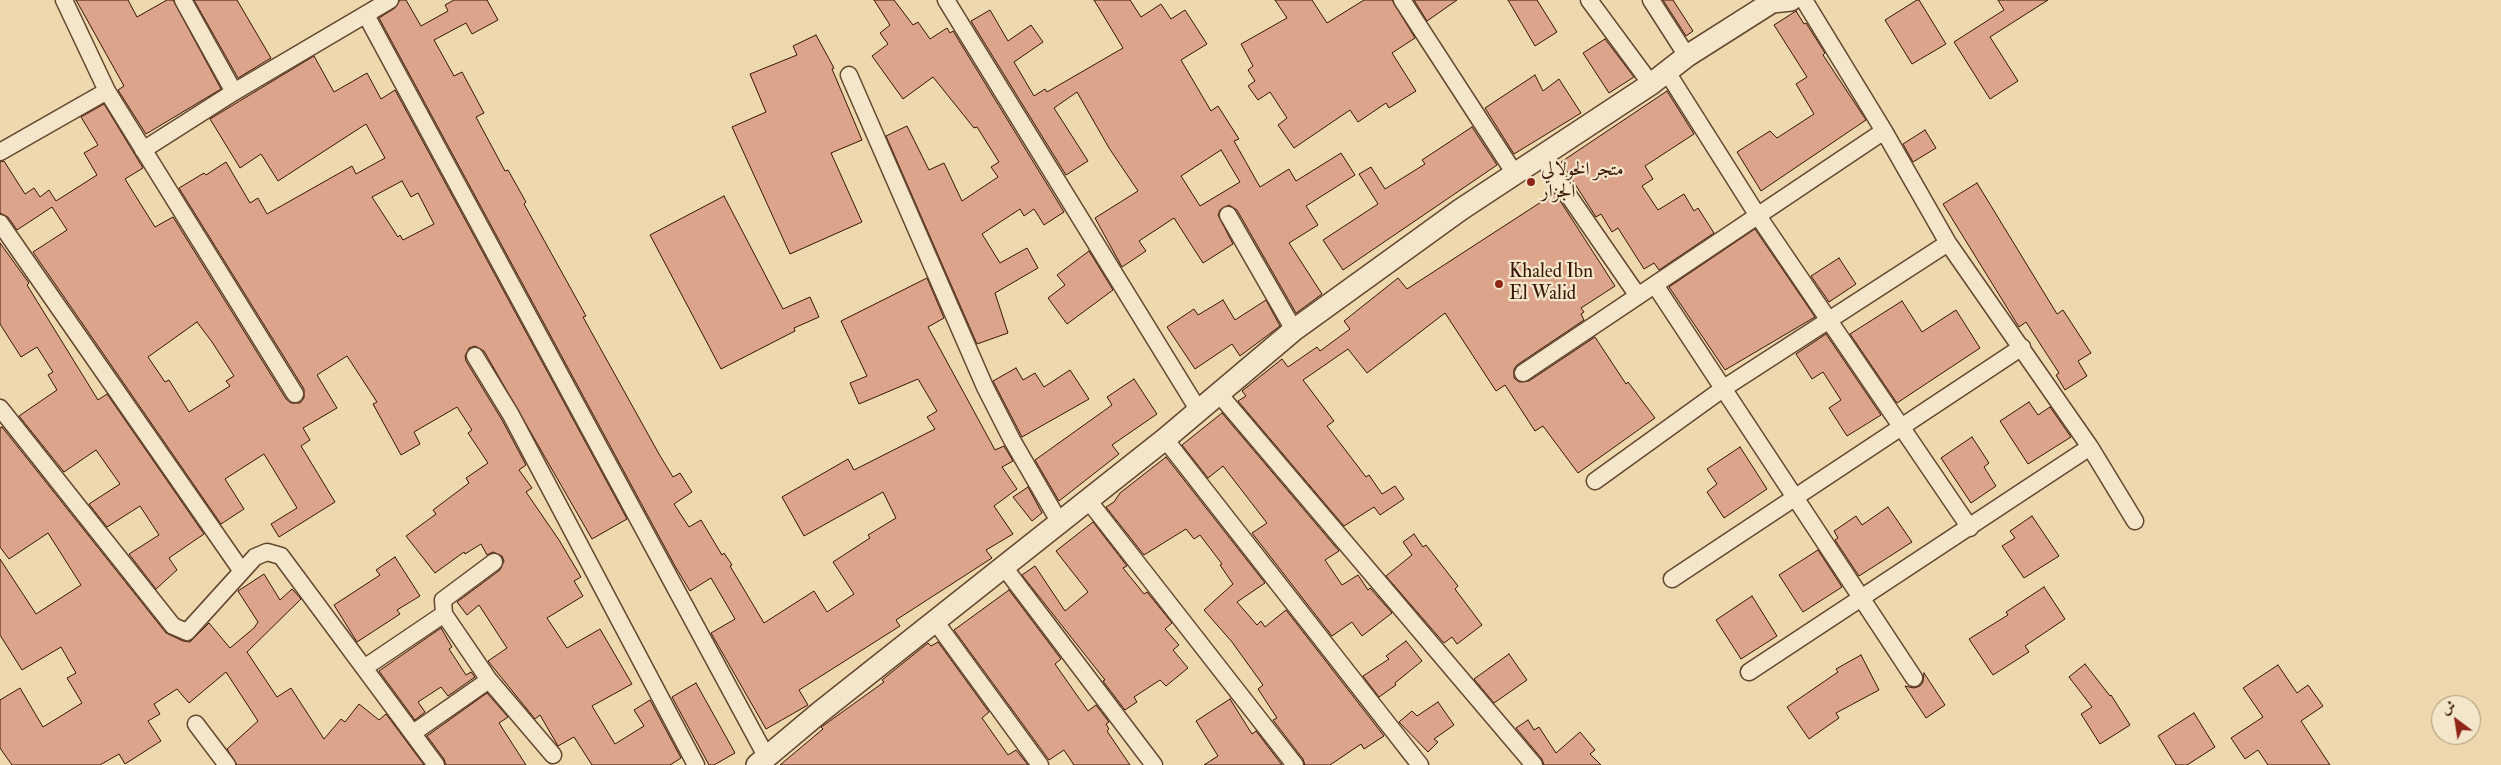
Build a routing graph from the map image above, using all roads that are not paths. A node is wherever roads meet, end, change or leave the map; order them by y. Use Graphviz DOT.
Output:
graph roads {
  1 [pos="64,0"];
  2 [pos="183,0"];
  3 [pos="390,0"];
  4 [pos="946,0"];
  5 [pos="1402,0"];
  6 [pos="1589,0"];
  7 [pos="1651,0"];
  8 [pos="1804,0"];
  9 [pos="1778,1"];
  10 [pos="366,14"];
  11 [pos="1687,56"];
  12 [pos="849,75"];
  13 [pos="1659,78"];
  14 [pos="107,91"];
  15 [pos="234,92"];
  16 [pos="1884,131"];
  17 [pos="143,150"];
  18 [pos="0,152"];
  19 [pos="1542,157"];
  20 [pos="1515,174"];
  21 [pos="1228,214"];
  22 [pos="1758,216"];
  23 [pos="0,223"];
  24 [pos="1948,243"];
  25 [pos="1655,285"];
  26 [pos="1638,296"];
  27 [pos="1829,320"];
  28 [pos="1294,330"];
  29 [pos="2022,347"];
  30 [pos="476,356"];
  31 [pos="1523,373"];
  32 [pos="1724,388"];
  33 [pos="294,394"];
  34 [pos="1219,394"];
  35 [pos="0,408"];
  36 [pos="1199,411"];
  37 [pos="1901,427"];
  38 [pos="1165,439"];
  39 [pos="2090,447"];
  40 [pos="1595,481"];
  41 [pos="1796,497"];
  42 [pos="1088,500"];
  43 [pos="2135,521"];
  44 [pos="1060,523"];
  45 [pos="1970,528"];
  46 [pos="494,562"];
  47 [pos="1004,567"];
  48 [pos="241,570"];
  49 [pos="1672,579"];
  50 [pos="1862,598"];
  51 [pos="444,614"];
  52 [pos="935,621"];
  53 [pos="364,668"];
  54 [pos="1749,672"];
  55 [pos="1914,678"];
  56 [pos="489,680"];
  57 [pos="196,724"];
  58 [pos="413,733"];
  59 [pos="553,755"];
  60 [pos="762,761"];
  61 [pos="227,765"];
  62 [pos="436,765"];
  63 [pos="696,765"];
  64 [pos="1040,765"];
  65 [pos="1154,765"];
  66 [pos="1295,765"];
  67 [pos="1420,765"];
  68 [pos="1534,765"];
  1 -- 14 [label="street"];
  2 -- 15 [label="street"];
  3 -- 10 [label="street"];
  4 -- 36 [label="street"];
  5 -- 20 [label="street"];
  6 -- 13 [label="street"];
  7 -- 11 [label="street"];
  8 -- 16 [label="street"];
  9 -- 11 [label="street"];
  10 -- 15 [label="street"];
  10 -- 60 [label="street"];
  11 -- 13 [label="street"];
  12 -- 44 [label="street"];
  13 -- 19 [label="street"];
  13 -- 22 [label="street"];
  14 -- 17 [label="street"];
  14 -- 18 [label="street"];
  15 -- 17 [label="street"];
  16 -- 22 [label="street"];
  16 -- 24 [label="street"];
  17 -- 33 [label="street"];
  19 -- 20 [label="street"];
  19 -- 26 [label="street"];
  20 -- 28 [label="street"];
  21 -- 28 [label="street"];
  22 -- 25 [label="street"];
  22 -- 27 [label="street"];
  23 -- 48 [label="street"];
  24 -- 27 [label="street"];
  24 -- 29 [label="street"];
  25 -- 26 [label="street"];
  25 -- 32 [label="street"];
  26 -- 31 [label="street"];
  27 -- 32 [label="street"];
  27 -- 37 [label="street"];
  28 -- 34 [label="street"];
  29 -- 37 [label="street"];
  29 -- 39 [label="street"];
  30 -- 63 [label="street"];
  32 -- 40 [label="street"];
  32 -- 41 [label="street"];
  34 -- 36 [label="street"];
  34 -- 68 [label="street"];
  35 -- 48 [label="street"];
  36 -- 38 [label="street"];
  37 -- 41 [label="street"];
  37 -- 45 [label="street"];
  38 -- 42 [label="street"];
  38 -- 67 [label="street"];
  39 -- 43 [label="street"];
  39 -- 45 [label="street"];
  41 -- 49 [label="street"];
  41 -- 50 [label="street"];
  42 -- 44 [label="street"];
  42 -- 66 [label="street"];
  44 -- 47 [label="street"];
  45 -- 50 [label="street"];
  46 -- 51 [label="street"];
  47 -- 52 [label="street"];
  47 -- 65 [label="street"];
  48 -- 53 [label="street"];
  50 -- 54 [label="street"];
  50 -- 55 [label="street"];
  51 -- 53 [label="street"];
  51 -- 56 [label="street"];
  52 -- 60 [label="street"];
  52 -- 64 [label="street"];
  53 -- 58 [label="street"];
  56 -- 58 [label="street"];
  56 -- 59 [label="street"];
  57 -- 61 [label="street"];
  58 -- 62 [label="street"];
}
